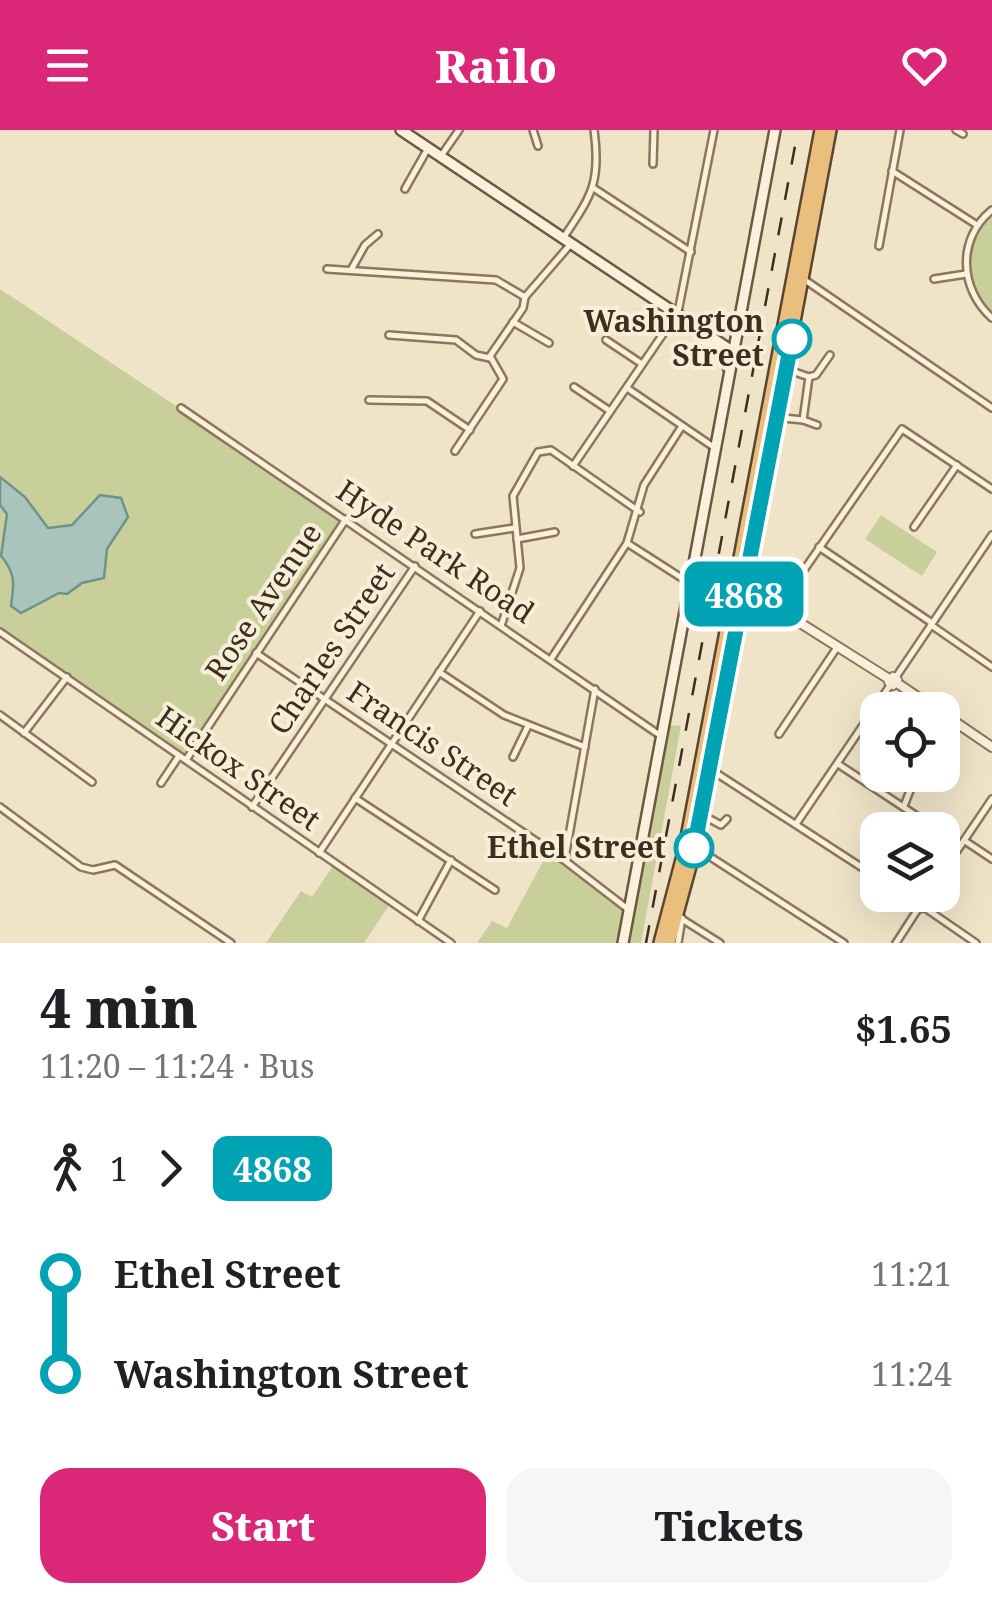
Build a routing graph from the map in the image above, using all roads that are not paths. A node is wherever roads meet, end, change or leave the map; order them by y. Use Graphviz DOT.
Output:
graph roads {
  1 [pos="401,130"];
  2 [pos="460,130"];
  3 [pos="533,130"];
  4 [pos="594,130"];
  5 [pos="654,130"];
  6 [pos="714,130"];
  7 [pos="774,130"];
  8 [pos="821,130"];
  9 [pos="830,130"];
  10 [pos="900,130"];
  11 [pos="956,130"];
  12 [pos="964,134"];
  13 [pos="538,146"];
  14 [pos="427,150"];
  15 [pos="440,159"];
  16 [pos="653,164"];
  17 [pos="892,171"];
  18 [pos="405,189"];
  19 [pos="595,189"];
  20 [pos="992,210"];
  21 [pos="976,225"];
  22 [pos="378,234"];
  23 [pos="565,243"];
  24 [pos="879,246"];
  25 [pos="690,252"];
  26 [pos="327,269"];
  27 [pos="352,270"];
  28 [pos="966,274"];
  29 [pos="799,276"];
  30 [pos="934,279"];
  31 [pos="525,297"];
  32 [pos="675,317"];
  33 [pos="992,318"];
  34 [pos="513,322"];
  35 [pos="389,334"];
  36 [pos="606,340"];
  37 [pos="549,343"];
  38 [pos="730,354"];
  39 [pos="830,355"];
  40 [pos="490,358"];
  41 [pos="642,364"];
  42 [pos="786,369"];
  43 [pos="809,377"];
  44 [pos="574,387"];
  45 [pos="626,388"];
  46 [pos="368,400"];
  47 [pos="181,408"];
  48 [pos="992,408"];
  49 [pos="610,411"];
  50 [pos="784,418"];
  51 [pos="802,420"];
  52 [pos="817,425"];
  53 [pos="682,426"];
  54 [pos="470,430"];
  55 [pos="715,449"];
  56 [pos="456,451"];
  57 [pos="957,465"];
  58 [pos="573,466"];
  59 [pos="992,489"];
  60 [pos="640,512"];
  61 [pos="346,519"];
  62 [pos="914,527"];
  63 [pos="514,528"];
  64 [pos="555,532"];
  65 [pos="474,534"];
  66 [pos="992,535"];
  67 [pos="517,539"];
  68 [pos="627,543"];
  69 [pos="819,547"];
  70 [pos="415,566"];
  71 [pos="691,584"];
  72 [pos="740,585"];
  73 [pos="779,606"];
  74 [pos="480,611"];
  75 [pos="932,624"];
  76 [pos="501,626"];
  77 [pos="0,632"];
  78 [pos="838,645"];
  79 [pos="256,654"];
  80 [pos="551,658"];
  81 [pos="992,667"];
  82 [pos="439,672"];
  83 [pos="66,677"];
  84 [pos="893,681"];
  85 [pos="595,689"];
  86 [pos="910,692"];
  87 [pos="324,699"];
  88 [pos="0,715"];
  89 [pos="528,726"];
  90 [pos="961,726"];
  91 [pos="24,733"];
  92 [pos="779,734"];
  93 [pos="662,736"];
  94 [pos="392,743"];
  95 [pos="585,747"];
  96 [pos="992,747"];
  97 [pos="179,756"];
  98 [pos="513,757"];
  99 [pos="186,760"];
  100 [pos="838,764"];
  101 [pos="705,769"];
  102 [pos="92,782"];
  103 [pos="161,784"];
  104 [pos="909,792"];
  105 [pos="355,798"];
  106 [pos="992,799"];
  107 [pos="904,806"];
  108 [pos="252,807"];
  109 [pos="0,808"];
  110 [pos="913,812"];
  111 [pos="701,815"];
  112 [pos="726,819"];
  113 [pos="796,824"];
  114 [pos="960,841"];
  115 [pos="963,843"];
  116 [pos="960,847"];
  117 [pos="694,848"];
  118 [pos="318,853"];
  119 [pos="992,859"];
  120 [pos="451,860"];
  121 [pos="564,860"];
  122 [pos="860,866"];
  123 [pos="495,890"];
  124 [pos="629,910"];
  125 [pos="917,912"];
  126 [pos="933,912"];
  127 [pos="676,916"];
  128 [pos="418,921"];
  129 [pos="231,943"];
  130 [pos="451,943"];
  131 [pos="623,943"];
  132 [pos="660,943"];
  133 [pos="670,943"];
  134 [pos="678,943"];
  135 [pos="720,943"];
  136 [pos="844,943"];
  137 [pos="896,943"];
  138 [pos="976,943"];
  1 -- 14 [label="main road"];
  2 -- 15 [label="street"];
  3 -- 13 [label="street"];
  4 -- 19 [label="street"];
  5 -- 16 [label="street"];
  6 -- 25 [label="street"];
  7 -- 38 [label="main road"];
  8 -- 29 [label="highway"];
  9 -- 29 [label="highway"];
  10 -- 17 [label="street"];
  11 -- 12 [label="street"];
  14 -- 15 [label="main road"];
  14 -- 18 [label="street"];
  15 -- 23 [label="main road"];
  17 -- 21 [label="street"];
  17 -- 24 [label="street"];
  19 -- 23 [label="street"];
  19 -- 25 [label="street"];
  20 -- 21 [label="street"];
  21 -- 28 [label="street"];
  22 -- 27 [label="street"];
  23 -- 31 [label="street"];
  23 -- 32 [label="main road"];
  25 -- 32 [label="street"];
  26 -- 27 [label="street"];
  27 -- 31 [label="street"];
  28 -- 30 [label="street"];
  28 -- 33 [label="street"];
  29 -- 42 [label="highway"];
  29 -- 48 [label="street"];
  29 -- 72 [label="highway"];
  31 -- 34 [label="street"];
  32 -- 38 [label="main road"];
  32 -- 41 [label="street"];
  34 -- 37 [label="street"];
  34 -- 40 [label="street"];
  35 -- 40 [label="street"];
  36 -- 41 [label="street"];
  38 -- 55 [label="main road"];
  38 -- 55 [label="main road"];
  39 -- 43 [label="street"];
  40 -- 54 [label="street"];
  41 -- 45 [label="street"];
  42 -- 43 [label="street"];
  42 -- 72 [label="highway"];
  43 -- 51 [label="street"];
  44 -- 49 [label="street"];
  45 -- 49 [label="street"];
  45 -- 53 [label="street"];
  46 -- 54 [label="street"];
  47 -- 61 [label="street, Hyde Park Road"];
  49 -- 58 [label="street"];
  50 -- 51 [label="street"];
  51 -- 52 [label="street"];
  53 -- 55 [label="street"];
  53 -- 60 [label="street"];
  54 -- 56 [label="street"];
  55 -- 71 [label="main road"];
  57 -- 59 [label="street"];
  57 -- 62 [label="street"];
  57 -- 69 [label="street"];
  58 -- 60 [label="street"];
  58 -- 63 [label="street"];
  60 -- 68 [label="street"];
  61 -- 70 [label="street, Hyde Park Road"];
  61 -- 79 [label="street, Rose Avenue"];
  63 -- 65 [label="street"];
  63 -- 67 [label="street"];
  64 -- 67 [label="street"];
  66 -- 75 [label="street"];
  67 -- 76 [label="street"];
  68 -- 71 [label="street"];
  68 -- 80 [label="street"];
  69 -- 73 [label="street"];
  69 -- 75 [label="street"];
  70 -- 74 [label="street, Hyde Park Road"];
  70 -- 87 [label="street, Charles Street"];
  71 -- 93 [label="main road"];
  72 -- 73 [label="street"];
  72 -- 101 [label="highway"];
  73 -- 78 [label="street"];
  74 -- 76 [label="street, Hyde Park Road"];
  74 -- 82 [label="street"];
  75 -- 81 [label="street"];
  75 -- 84 [label="street"];
  76 -- 80 [label="street, Hyde Park Road"];
  77 -- 83 [label="street, Hickox Street"];
  78 -- 84 [label="street"];
  78 -- 92 [label="street"];
  79 -- 87 [label="street, Francis Street"];
  79 -- 99 [label="street, Rose Avenue"];
  80 -- 85 [label="street, Hyde Park Road"];
  82 -- 89 [label="street"];
  82 -- 94 [label="street"];
  83 -- 91 [label="street"];
  83 -- 97 [label="street, Hickox Street"];
  84 -- 86 [label="street"];
  84 -- 100 [label="street"];
  85 -- 93 [label="street, Hyde Park Road"];
  85 -- 95 [label="street"];
  87 -- 94 [label="street, Francis Street"];
  87 -- 108 [label="street, Charles Street"];
  88 -- 91 [label="street"];
  89 -- 95 [label="street"];
  89 -- 98 [label="street"];
  90 -- 96 [label="street"];
  91 -- 102 [label="street"];
  93 -- 124 [label="main road"];
  94 -- 105 [label="street"];
  94 -- 121 [label="street, Francis Street"];
  95 -- 121 [label="street"];
  97 -- 99 [label="street, Hickox Street"];
  97 -- 103 [label="street"];
  99 -- 108 [label="street, Hickox Street"];
  100 -- 107 [label="street"];
  100 -- 113 [label="street"];
  101 -- 111 [label="highway"];
  101 -- 113 [label="street"];
  101 -- 127 [label="highway"];
  104 -- 107 [label="street"];
  105 -- 118 [label="street"];
  105 -- 120 [label="street"];
  106 -- 115 [label="street"];
  107 -- 110 [label="street"];
  108 -- 118 [label="street, Hickox Street"];
  109 -- 129 [label="street"];
  111 -- 112 [label="street"];
  111 -- 117 [label="highway"];
  113 -- 122 [label="street"];
  114 -- 115 [label="street"];
  115 -- 116 [label="street"];
  115 -- 119 [label="street"];
  117 -- 127 [label="highway"];
  117 -- 136 [label="street"];
  118 -- 128 [label="street, Hickox Street"];
  120 -- 123 [label="street"];
  120 -- 128 [label="street"];
  121 -- 124 [label="street, Francis Street"];
  124 -- 131 [label="main road"];
  125 -- 137 [label="street"];
  126 -- 138 [label="street"];
  127 -- 132 [label="highway"];
  127 -- 133 [label="highway"];
  127 -- 134 [label="street"];
  127 -- 135 [label="street"];
  128 -- 130 [label="street, Hickox Street"];
}
